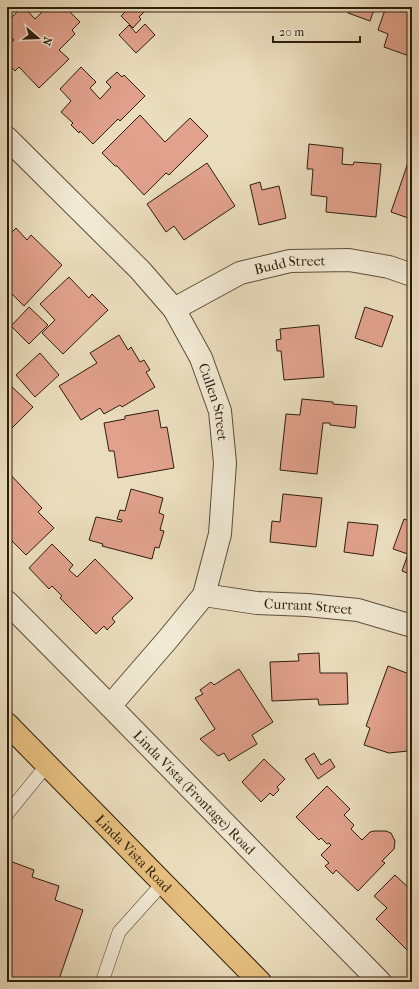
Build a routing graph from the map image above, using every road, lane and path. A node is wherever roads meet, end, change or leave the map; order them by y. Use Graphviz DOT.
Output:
graph roads {
  1 [pos="7,138"];
  2 [pos="412,275"];
  3 [pos="174,309"];
  4 [pos="204,595"];
  5 [pos="7,602"];
  6 [pos="412,626"];
  7 [pos="110,706"];
  8 [pos="7,724"];
  9 [pos="47,765"];
  10 [pos="7,814"];
  11 [pos="163,883"];
  12 [pos="102,982"];
  13 [pos="260,982"];
  14 [pos="380,982"];
  1 -- 3 [label="street, Cullen Street"];
  2 -- 3 [label="street, Budd Street"];
  3 -- 4 [label="street, Cullen Street"];
  4 -- 6 [label="street, Currant Street"];
  4 -- 7 [label="street, Cullen Street"];
  5 -- 7 [label="street, Linda Vista (Frontage) Road"];
  7 -- 14 [label="street, Linda Vista (Frontage) Road"];
  8 -- 9 [label="main road, Linda Vista Road"];
  9 -- 10 [label="lane"];
  9 -- 11 [label="main road, Linda Vista Road"];
  11 -- 12 [label="lane"];
  11 -- 13 [label="main road, Linda Vista Road"];
}
